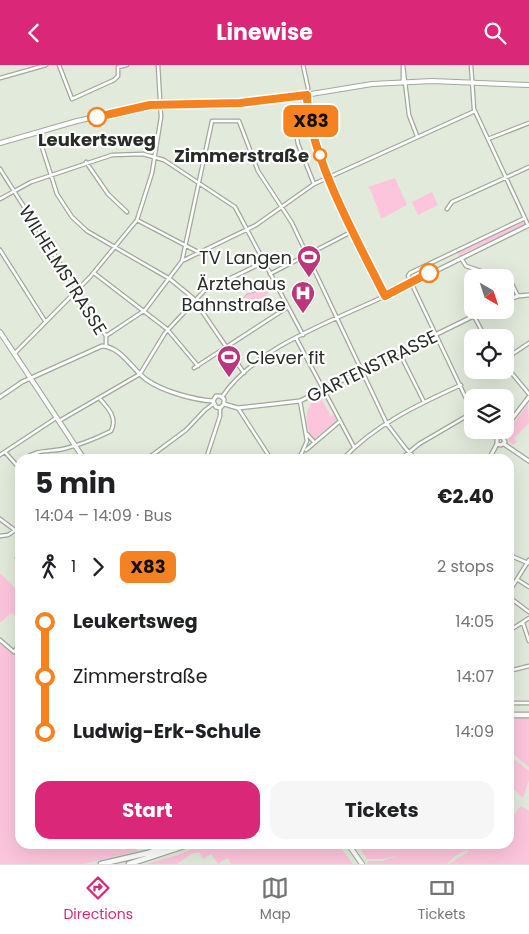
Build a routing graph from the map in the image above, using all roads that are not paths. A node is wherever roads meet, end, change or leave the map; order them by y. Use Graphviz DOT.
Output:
graph roads {
  1 [pos="46,65"];
  2 [pos="60,65"];
  3 [pos="127,65"];
  4 [pos="158,65"];
  5 [pos="303,65"];
  6 [pos="403,65"];
  7 [pos="471,65"];
  8 [pos="0,78"];
  9 [pos="472,82"];
  10 [pos="404,83"];
  11 [pos="529,85"];
  12 [pos="307,95"];
  13 [pos="160,105"];
  14 [pos="292,109"];
  15 [pos="475,111"];
  16 [pos="529,123"];
  17 [pos="417,136"];
  18 [pos="488,139"];
  19 [pos="0,143"];
  20 [pos="41,144"];
  21 [pos="155,157"];
  22 [pos="86,162"];
  23 [pos="529,167"];
  24 [pos="0,169"];
  25 [pos="50,175"];
  26 [pos="329,176"];
  27 [pos="506,177"];
  28 [pos="199,181"];
  29 [pos="314,184"];
  30 [pos="13,191"];
  31 [pos="0,199"];
  32 [pos="280,208"];
  33 [pos="447,209"];
  34 [pos="126,212"];
  35 [pos="525,218"];
  36 [pos="137,220"];
  37 [pos="529,226"];
  38 [pos="247,230"];
  39 [pos="353,231"];
  40 [pos="186,245"];
  41 [pos="116,247"];
  42 [pos="0,250"];
  43 [pos="200,253"];
  44 [pos="307,255"];
  45 [pos="461,258"];
  46 [pos="182,261"];
  47 [pos="264,263"];
  48 [pos="475,269"];
  49 [pos="94,273"];
  50 [pos="270,274"];
  51 [pos="170,279"];
  52 [pos="412,282"];
  53 [pos="77,290"];
  54 [pos="514,290"];
  55 [pos="529,295"];
  56 [pos="385,296"];
  57 [pos="518,296"];
  58 [pos="514,298"];
  59 [pos="194,300"];
  60 [pos="288,307"];
  61 [pos="144,311"];
  62 [pos="338,319"];
  63 [pos="467,319"];
  64 [pos="46,321"];
  65 [pos="167,329"];
  66 [pos="0,332"];
  67 [pos="436,333"];
  68 [pos="106,335"];
  69 [pos="303,335"];
  70 [pos="296,338"];
  71 [pos="529,343"];
  72 [pos="106,346"];
  73 [pos="226,347"];
  74 [pos="399,352"];
  75 [pos="514,353"];
  76 [pos="14,354"];
  77 [pos="198,366"];
  78 [pos="194,368"];
  79 [pos="362,370"];
  80 [pos="244,373"];
  81 [pos="140,374"];
  82 [pos="514,376"];
  83 [pos="29,378"];
  84 [pos="460,385"];
  85 [pos="322,389"];
  86 [pos="464,394"];
  87 [pos="529,395"];
  88 [pos="0,397"];
  89 [pos="222,397"];
  90 [pos="99,398"];
  91 [pos="300,401"];
  92 [pos="424,402"];
  93 [pos="213,403"];
  94 [pos="224,404"];
  95 [pos="220,408"];
  96 [pos="238,408"];
  97 [pos="514,416"];
  98 [pos="464,417"];
  99 [pos="57,420"];
  100 [pos="339,422"];
  101 [pos="387,424"];
  102 [pos="306,433"];
  103 [pos="497,439"];
  104 [pos="505,439"];
  105 [pos="314,442"];
  106 [pos="497,443"];
  107 [pos="504,444"];
  108 [pos="74,445"];
  109 [pos="355,447"];
  110 [pos="5,452"];
  111 [pos="409,452"];
  112 [pos="303,453"];
  113 [pos="34,454"];
  114 [pos="80,454"];
  115 [pos="154,454"];
  116 [pos="208,454"];
  117 [pos="268,454"];
  118 [pos="348,454"];
  119 [pos="407,454"];
  120 [pos="492,454"];
  121 [pos="0,455"];
  122 [pos="529,461"];
  123 [pos="15,463"];
  124 [pos="0,519"];
  125 [pos="15,530"];
  126 [pos="15,532"];
  127 [pos="0,536"];
  128 [pos="514,557"];
  129 [pos="529,562"];
  130 [pos="518,581"];
  131 [pos="514,586"];
  132 [pos="529,587"];
  133 [pos="514,601"];
  134 [pos="529,612"];
  135 [pos="529,618"];
  136 [pos="523,623"];
  137 [pos="514,628"];
  138 [pos="0,640"];
  139 [pos="529,641"];
  140 [pos="15,651"];
  141 [pos="529,666"];
  142 [pos="514,670"];
  143 [pos="514,703"];
  144 [pos="529,703"];
  145 [pos="514,715"];
  146 [pos="529,715"];
  147 [pos="160,849"];
  148 [pos="175,849"];
  149 [pos="352,849"];
  150 [pos="101,864"];
  151 [pos="129,864"];
  152 [pos="362,864"];
  1 -- 8 [label="street"];
  2 -- 3 [label="street"];
  4 -- 13 [label="street"];
  5 -- 12 [label="street"];
  6 -- 10 [label="street"];
  7 -- 9 [label="street"];
  9 -- 10 [label="main road"];
  9 -- 11 [label="main road"];
  9 -- 15 [label="street"];
  10 -- 12 [label="main road"];
  10 -- 17 [label="street"];
  12 -- 13 [label="main road"];
  12 -- 26 [label="street"];
  13 -- 19 [label="main road"];
  13 -- 21 [label="street"];
  14 -- 29 [label="street"];
  15 -- 17 [label="street"];
  15 -- 18 [label="street"];
  16 -- 18 [label="street"];
  17 -- 26 [label="street"];
  18 -- 27 [label="street"];
  20 -- 25 [label="street"];
  21 -- 22 [label="street"];
  21 -- 28 [label="street"];
  21 -- 36 [label="street"];
  22 -- 25 [label="street"];
  22 -- 34 [label="street"];
  23 -- 27 [label="street"];
  24 -- 30 [label="street, WILHELMSTRASSE"];
  25 -- 30 [label="street"];
  25 -- 41 [label="street"];
  26 -- 29 [label="street"];
  26 -- 39 [label="street"];
  27 -- 33 [label="street"];
  27 -- 35 [label="street"];
  28 -- 32 [label="street"];
  28 -- 38 [label="street"];
  28 -- 40 [label="street"];
  29 -- 32 [label="street"];
  30 -- 31 [label="street"];
  30 -- 53 [label="street, WILHELMSTRASSE"];
  32 -- 38 [label="street"];
  32 -- 44 [label="street"];
  35 -- 37 [label="street"];
  35 -- 52 [label="street"];
  36 -- 40 [label="street"];
  36 -- 41 [label="street"];
  37 -- 45 [label="street"];
  38 -- 43 [label="street"];
  38 -- 47 [label="street"];
  39 -- 44 [label="street"];
  39 -- 56 [label="street"];
  40 -- 43 [label="street"];
  40 -- 46 [label="street"];
  41 -- 49 [label="street"];
  41 -- 51 [label="street"];
  42 -- 64 [label="street"];
  43 -- 46 [label="street"];
  44 -- 50 [label="street"];
  44 -- 62 [label="street"];
  45 -- 48 [label="street"];
  45 -- 52 [label="street"];
  46 -- 51 [label="street"];
  47 -- 50 [label="street"];
  47 -- 59 [label="street"];
  49 -- 53 [label="street"];
  49 -- 61 [label="street"];
  50 -- 60 [label="street"];
  51 -- 59 [label="street"];
  51 -- 61 [label="street"];
  52 -- 56 [label="street"];
  52 -- 67 [label="street"];
  53 -- 64 [label="street"];
  53 -- 68 [label="street, WILHELMSTRASSE"];
  54 -- 57 [label="street"];
  55 -- 57 [label="street"];
  56 -- 62 [label="street"];
  57 -- 58 [label="street"];
  59 -- 65 [label="street"];
  59 -- 73 [label="street"];
  60 -- 69 [label="street"];
  60 -- 73 [label="street"];
  61 -- 65 [label="street"];
  61 -- 68 [label="street"];
  62 -- 69 [label="street"];
  62 -- 79 [label="street"];
  63 -- 67 [label="street, GARTENSTRASSE"];
  64 -- 76 [label="street"];
  65 -- 77 [label="street"];
  65 -- 81 [label="street"];
  66 -- 76 [label="main road"];
  67 -- 74 [label="street, GARTENSTRASSE"];
  67 -- 84 [label="street"];
  68 -- 72 [label="street, WILHELMSTRASSE"];
  69 -- 70 [label="street"];
  70 -- 80 [label="street"];
  70 -- 85 [label="street"];
  71 -- 75 [label="street"];
  72 -- 81 [label="street"];
  72 -- 83 [label="street"];
  73 -- 77 [label="street"];
  73 -- 80 [label="street"];
  74 -- 79 [label="street, GARTENSTRASSE"];
  74 -- 92 [label="street"];
  76 -- 83 [label="main road"];
  77 -- 78 [label="street"];
  79 -- 85 [label="street, GARTENSTRASSE"];
  79 -- 101 [label="street"];
  80 -- 89 [label="street"];
  81 -- 90 [label="street"];
  81 -- 93 [label="street"];
  82 -- 87 [label="street"];
  83 -- 88 [label="street"];
  83 -- 99 [label="main road"];
  84 -- 86 [label="street"];
  84 -- 92 [label="street"];
  85 -- 91 [label="street, GARTENSTRASSE"];
  85 -- 100 [label="street"];
  87 -- 97 [label="street"];
  89 -- 93 [label="street"];
  89 -- 94 [label="street"];
  90 -- 99 [label="street"];
  90 -- 108 [label="street"];
  91 -- 96 [label="street, GARTENSTRASSE"];
  91 -- 102 [label="street"];
  92 -- 101 [label="street"];
  93 -- 95 [label="street"];
  93 -- 115 [label="street"];
  94 -- 95 [label="street"];
  94 -- 96 [label="street, GARTENSTRASSE"];
  95 -- 116 [label="street"];
  96 -- 117 [label="street"];
  98 -- 111 [label="street"];
  99 -- 108 [label="main road"];
  99 -- 110 [label="street"];
  100 -- 105 [label="street"];
  100 -- 109 [label="street"];
  101 -- 109 [label="street"];
  101 -- 111 [label="street"];
  102 -- 105 [label="street"];
  102 -- 112 [label="street"];
  103 -- 106 [label="street"];
  104 -- 107 [label="street"];
  105 -- 112 [label="street"];
  106 -- 107 [label="street"];
  106 -- 120 [label="street"];
  107 -- 122 [label="street"];
  108 -- 113 [label="street"];
  108 -- 114 [label="main road"];
  109 -- 118 [label="street"];
  110 -- 121 [label="street"];
  110 -- 123 [label="street"];
  111 -- 119 [label="street"];
  124 -- 125 [label="street"];
  126 -- 127 [label="street"];
  128 -- 129 [label="street"];
  129 -- 130 [label="street"];
  130 -- 131 [label="street"];
  130 -- 132 [label="street"];
  133 -- 134 [label="street"];
  135 -- 136 [label="street"];
  136 -- 137 [label="street"];
  136 -- 139 [label="street"];
  138 -- 140 [label="street"];
  141 -- 142 [label="street"];
  143 -- 144 [label="street"];
  145 -- 146 [label="main road"];
  147 -- 150 [label="main road"];
  148 -- 151 [label="main road"];
  149 -- 152 [label="main road"];
}
